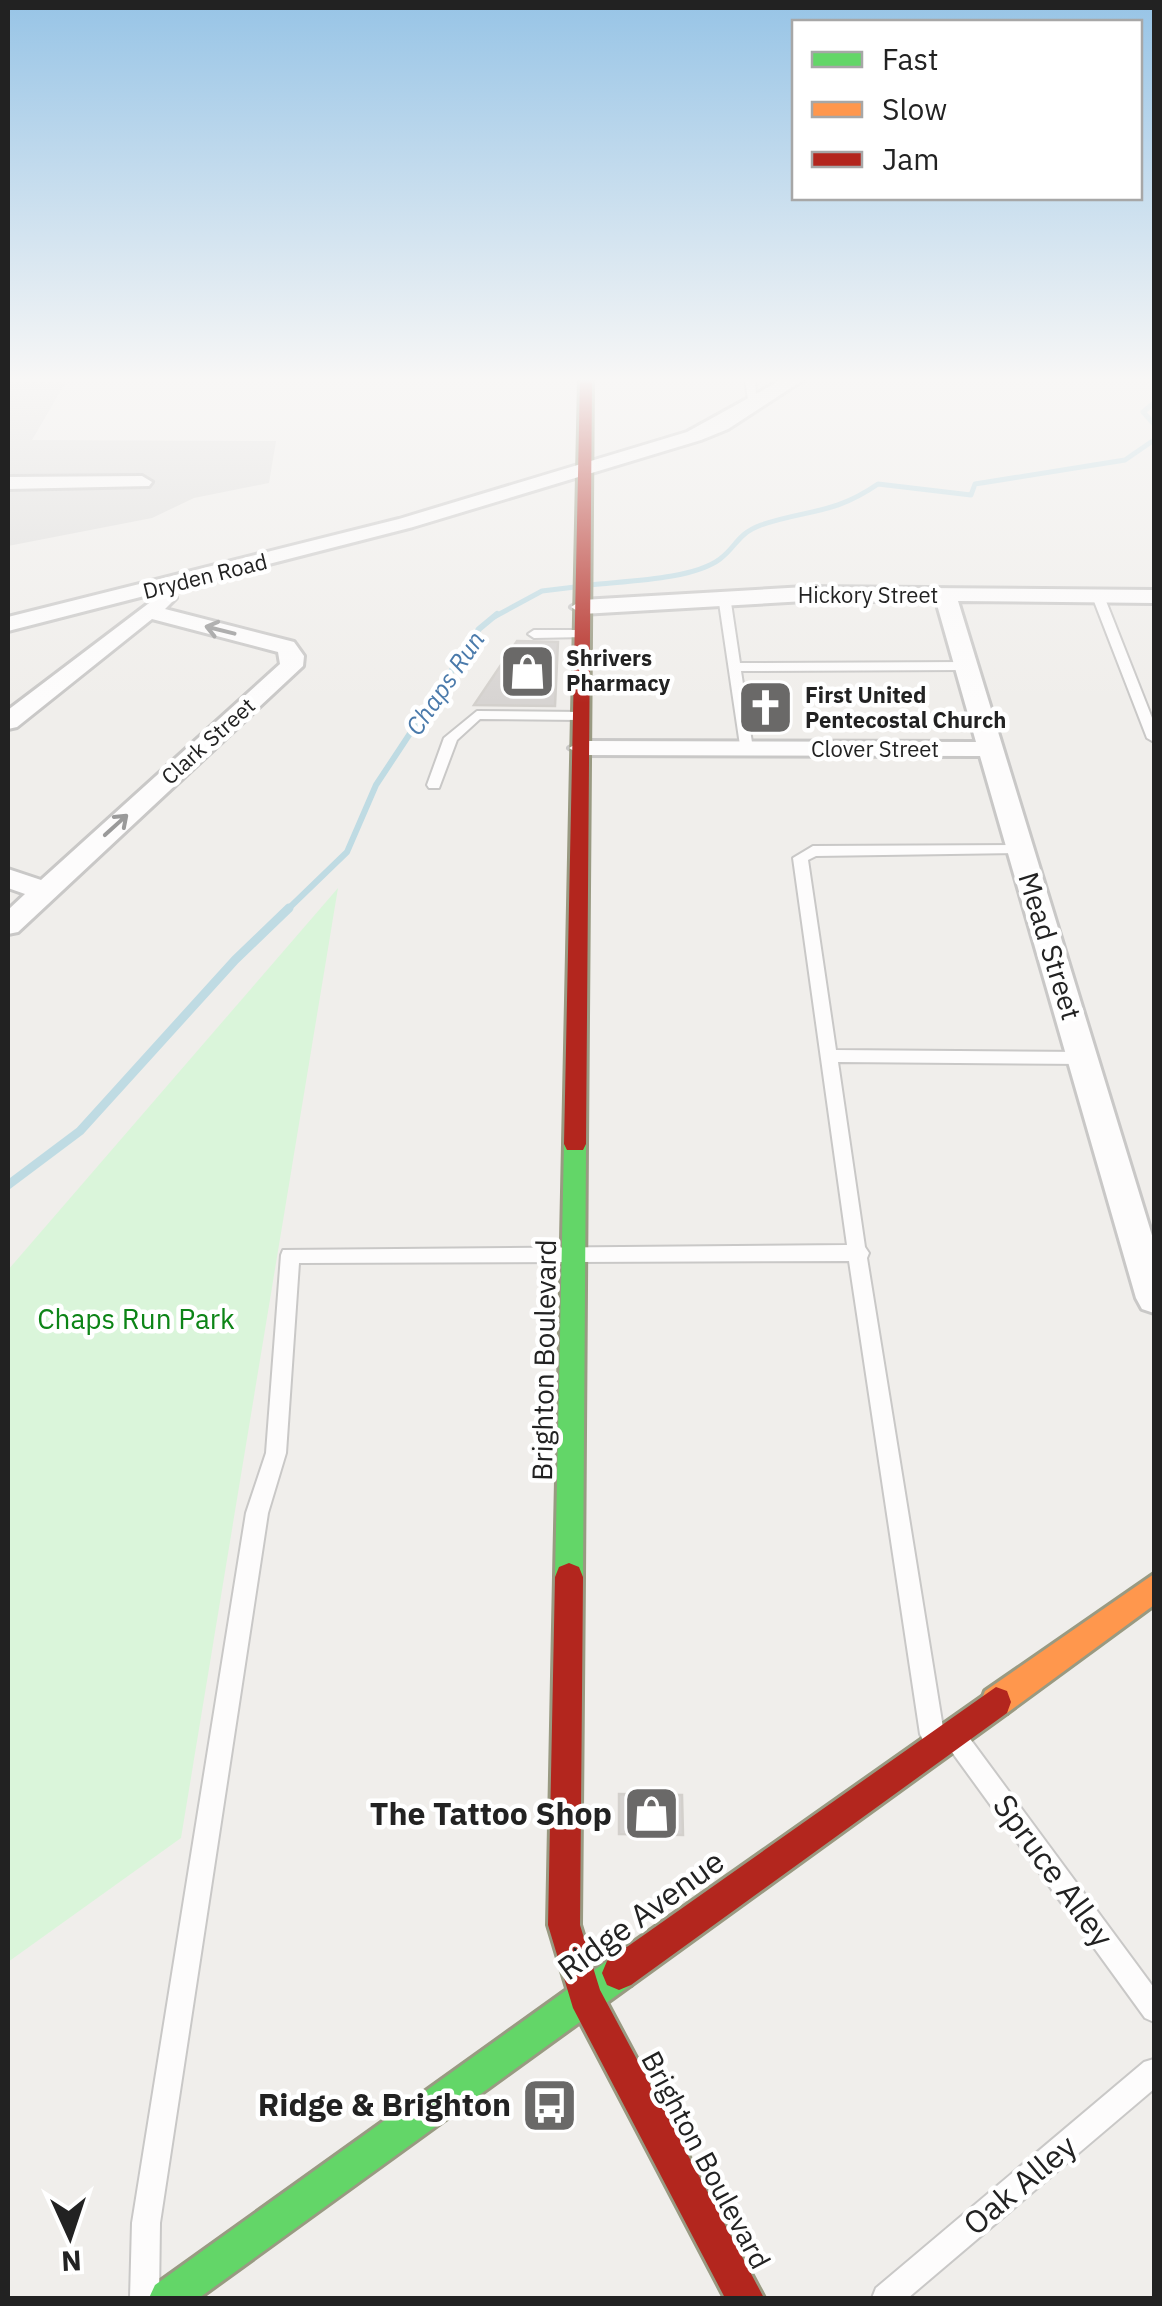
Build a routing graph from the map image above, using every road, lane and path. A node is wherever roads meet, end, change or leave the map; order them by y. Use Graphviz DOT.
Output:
graph roads {
  1 [pos="526,488"];
  2 [pos="583,488"];
  3 [pos="184,582"];
  4 [pos="945,595"];
  5 [pos="724,596"];
  6 [pos="1098,596"];
  7 [pos="1154,596"];
  8 [pos="582,602"];
  9 [pos="150,612"];
  10 [pos="8,624"];
  11 [pos="534,634"];
  12 [pos="582,634"];
  13 [pos="964,666"];
  14 [pos="734,668"];
  15 [pos="581,716"];
  16 [pos="8,722"];
  17 [pos="1154,738"];
  18 [pos="580,748"];
  19 [pos="746,748"];
  20 [pos="989,749"];
  21 [pos="434,786"];
  22 [pos="1020,850"];
  23 [pos="8,878"];
  24 [pos="44,891"];
  25 [pos="8,925"];
  26 [pos="830,1056"];
  27 [pos="1084,1058"];
  28 [pos="860,1253"];
  29 [pos="576,1254"];
  30 [pos="1154,1298"];
  31 [pos="1154,1588"];
  32 [pos="942,1738"];
  33 [pos="585,1996"];
  34 [pos="1154,2009"];
  35 [pos="1154,2072"];
  36 [pos="144,2298"];
  37 [pos="168,2298"];
  38 [pos="746,2298"];
  39 [pos="886,2298"];
  1 -- 3 [label="street, Dryden Road"];
  2 -- 8 [label="street, Brighton Boulevard"];
  3 -- 9 [label="street"];
  3 -- 10 [label="street, Dryden Road"];
  4 -- 5 [label="street, Hickory Street"];
  4 -- 6 [label="street, Hickory Street"];
  4 -- 13 [label="street, Mead Street"];
  5 -- 8 [label="street, Hickory Street"];
  5 -- 14 [label="lane"];
  6 -- 7 [label="street, Hickory Street"];
  6 -- 17 [label="lane"];
  8 -- 12 [label="street, Brighton Boulevard"];
  9 -- 16 [label="street"];
  24 -- 9 [label="street, Clark Street, one-way"];
  11 -- 12 [label="lane"];
  12 -- 15 [label="street, Brighton Boulevard"];
  13 -- 14 [label="lane"];
  13 -- 20 [label="street, Mead Street"];
  14 -- 19 [label="lane"];
  15 -- 18 [label="street, Brighton Boulevard"];
  15 -- 21 [label="lane"];
  18 -- 19 [label="street, Clover Street"];
  18 -- 29 [label="street, Brighton Boulevard"];
  19 -- 20 [label="street, Clover Street"];
  20 -- 22 [label="street, Mead Street"];
  22 -- 26 [label="lane"];
  22 -- 27 [label="street, Mead Street"];
  23 -- 24 [label="street"];
  24 -- 25 [label="street, Clark Street"];
  26 -- 27 [label="lane"];
  26 -- 28 [label="lane"];
  27 -- 30 [label="street, Mead Street"];
  28 -- 29 [label="lane"];
  28 -- 32 [label="lane"];
  29 -- 33 [label="street, Brighton Boulevard"];
  29 -- 36 [label="lane"];
  31 -- 32 [label="street, Ridge Avenue"];
  32 -- 33 [label="street, Ridge Avenue"];
  32 -- 34 [label="lane, Spruce Alley"];
  33 -- 37 [label="street, Ridge Avenue"];
  33 -- 38 [label="street, Brighton Boulevard"];
  35 -- 39 [label="lane, Oak Alley"];
}
